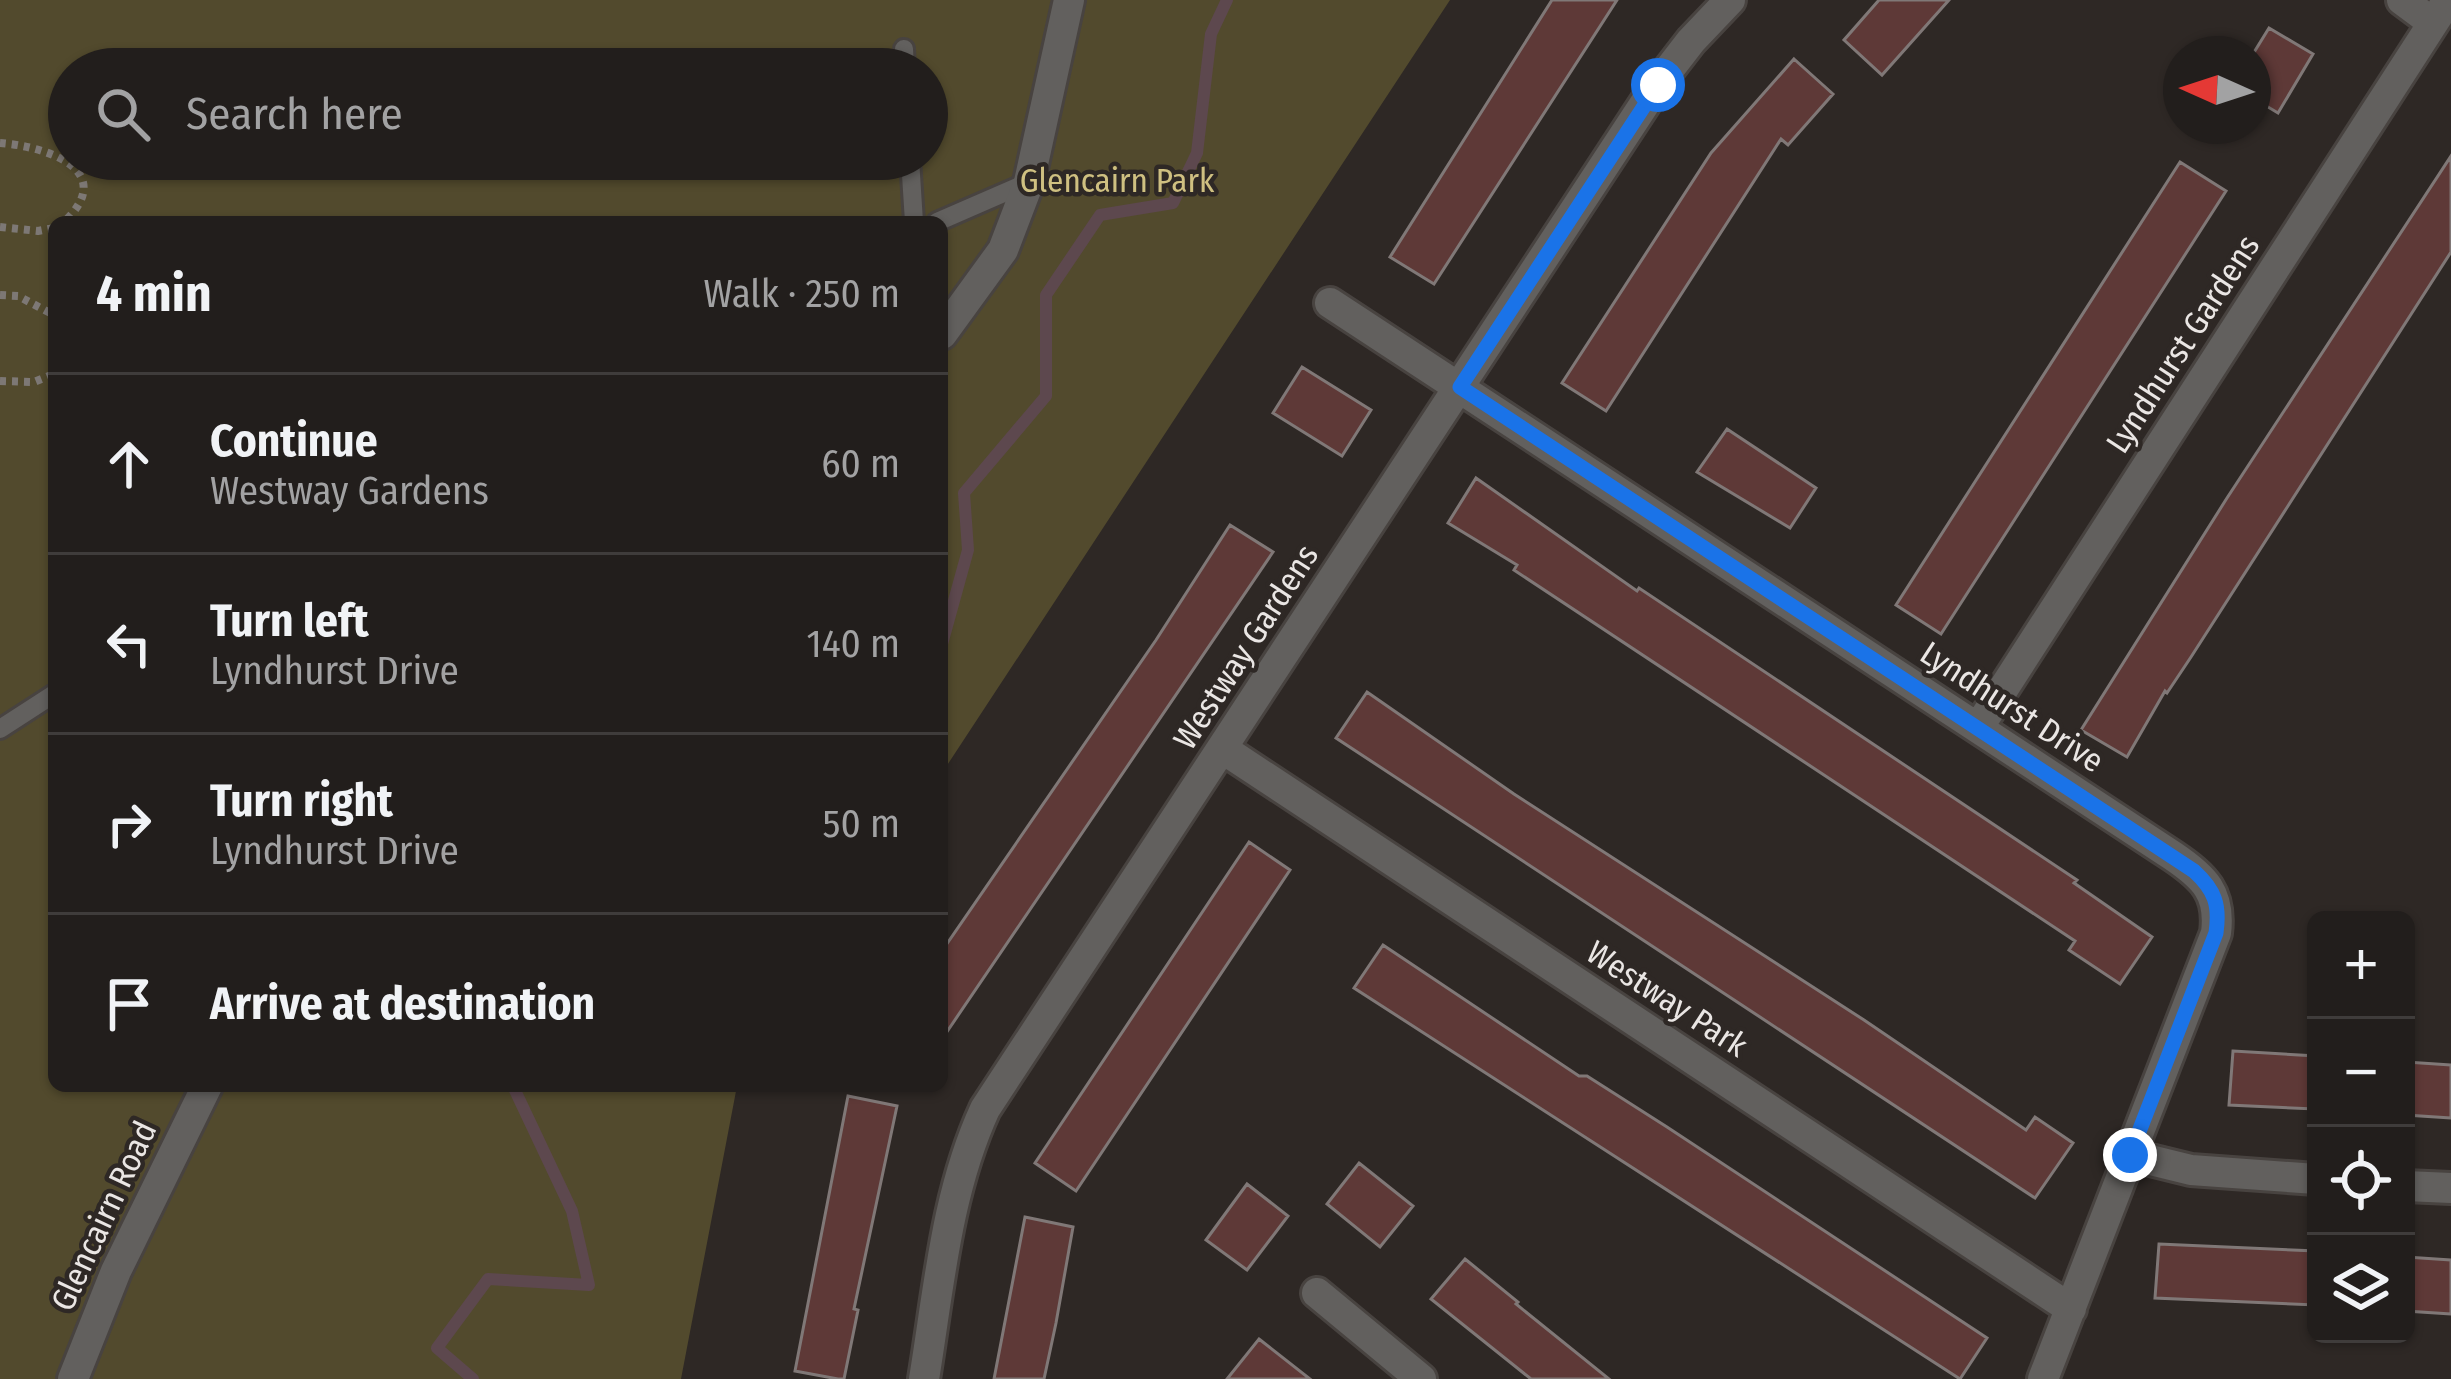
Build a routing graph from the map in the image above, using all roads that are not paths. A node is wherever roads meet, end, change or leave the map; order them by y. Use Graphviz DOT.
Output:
graph roads {
  1 [pos="1070,0"];
  2 [pos="1730,0"];
  3 [pos="2402,0"];
  4 [pos="2444,20"];
  5 [pos="911,180"];
  6 [pos="1029,182"];
  7 [pos="914,216"];
  8 [pos="948,217"];
  9 [pos="1330,303"];
  10 [pos="948,326"];
  11 [pos="1460,387"];
  12 [pos="48,698"];
  13 [pos="0,728"];
  14 [pos="1978,728"];
  15 [pos="1223,749"];
  16 [pos="204,1092"];
  17 [pos="2130,1155"];
  18 [pos="2307,1178"];
  19 [pos="2415,1186"];
  20 [pos="2451,1188"];
  21 [pos="1317,1293"];
  22 [pos="2071,1309"];
  23 [pos="73,1379"];
  24 [pos="924,1379"];
  25 [pos="1420,1379"];
  26 [pos="2043,1379"];
  1 -- 6 [label="street"];
  2 -- 11 [label="street, Westway Gardens"];
  3 -- 4 [label="street"];
  4 -- 14 [label="street, Lyndhurst Gardens"];
  5 -- 7 [label="lane"];
  6 -- 8 [label="lane"];
  6 -- 10 [label="street"];
  9 -- 11 [label="street, Lyndhurst Drive"];
  11 -- 14 [label="street, Lyndhurst Drive"];
  11 -- 15 [label="street, Westway Gardens"];
  12 -- 13 [label="lane"];
  14 -- 17 [label="street, Lyndhurst Drive"];
  15 -- 22 [label="street, Westway Park"];
  15 -- 24 [label="street, Westway Gardens"];
  16 -- 23 [label="street, Glencairn Road"];
  17 -- 18 [label="street"];
  17 -- 22 [label="street, Lyndhurst Drive"];
  19 -- 20 [label="street"];
  21 -- 25 [label="street"];
  22 -- 26 [label="street, Lyndhurst Drive"];
}
